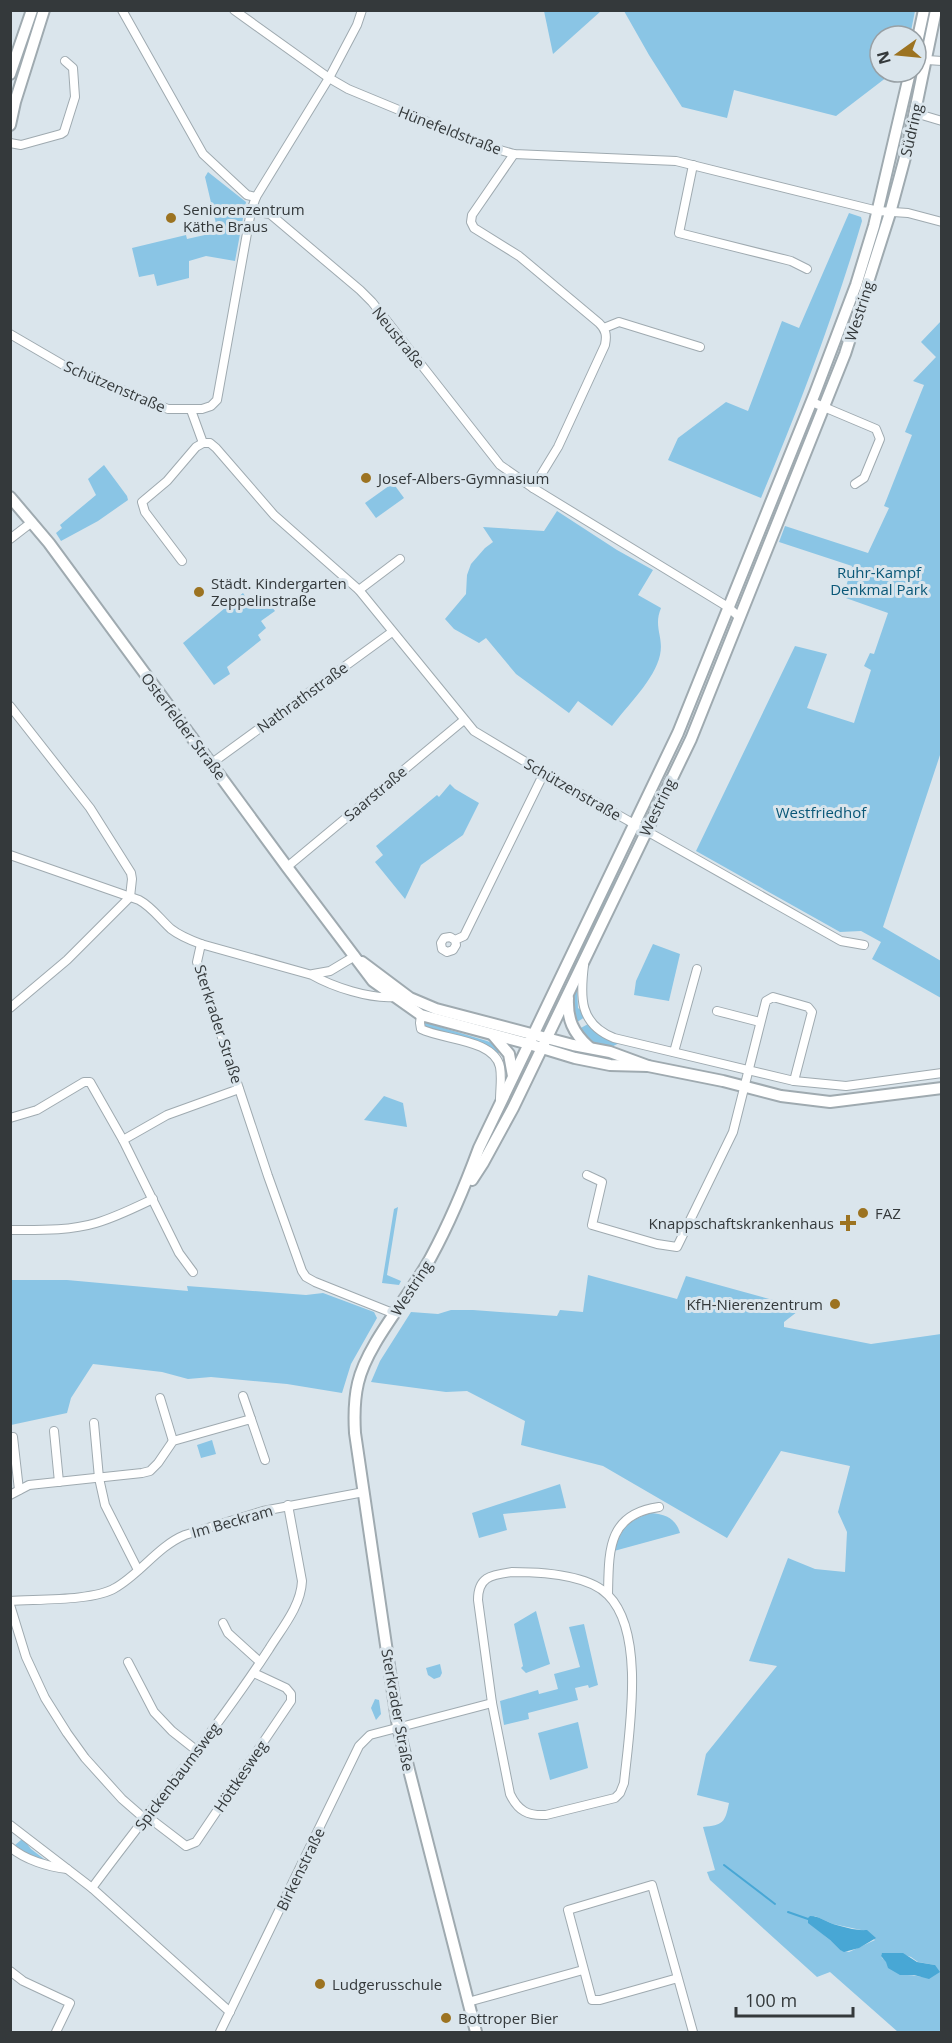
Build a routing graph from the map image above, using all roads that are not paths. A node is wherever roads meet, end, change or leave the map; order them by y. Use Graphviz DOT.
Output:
graph roads {
  1 [pos="32,10"];
  2 [pos="44,10"];
  3 [pos="122,10"];
  4 [pos="234,10"];
  5 [pos="362,10"];
  6 [pos="936,10"];
  7 [pos="928,54"];
  8 [pos="65,61"];
  9 [pos="10,74"];
  10 [pos="329,78"];
  11 [pos="907,84"];
  12 [pos="922,84"];
  13 [pos="13,101"];
  14 [pos="915,113"];
  15 [pos="942,121"];
  16 [pos="10,125"];
  17 [pos="10,143"];
  18 [pos="514,154"];
  19 [pos="693,165"];
  20 [pos="256,197"];
  21 [pos="251,211"];
  22 [pos="878,211"];
  23 [pos="890,213"];
  24 [pos="942,222"];
  25 [pos="807,269"];
  26 [pos="604,328"];
  27 [pos="10,334"];
  28 [pos="700,347"];
  29 [pos="812,402"];
  30 [pos="823,408"];
  31 [pos="191,410"];
  32 [pos="203,443"];
  33 [pos="855,484"];
  34 [pos="533,488"];
  35 [pos="10,497"];
  36 [pos="32,522"];
  37 [pos="10,539"];
  38 [pos="400,559"];
  39 [pos="182,561"];
  40 [pos="359,590"];
  41 [pos="728,607"];
  42 [pos="739,617"];
  43 [pos="392,632"];
  44 [pos="10,706"];
  45 [pos="464,720"];
  46 [pos="212,763"];
  47 [pos="544,773"];
  48 [pos="635,825"];
  49 [pos="645,832"];
  50 [pos="10,855"];
  51 [pos="287,867"];
  52 [pos="130,897"];
  53 [pos="455,940"];
  54 [pos="201,944"];
  55 [pos="864,945"];
  56 [pos="355,957"];
  57 [pos="585,960"];
  58 [pos="697,969"];
  59 [pos="312,975"];
  60 [pos="568,993"];
  61 [pos="394,997"];
  62 [pos="10,1008"];
  63 [pos="717,1011"];
  64 [pos="421,1016"];
  65 [pos="760,1022"];
  66 [pos="491,1034"];
  67 [pos="532,1039"];
  68 [pos="626,1041"];
  69 [pos="544,1043"];
  70 [pos="592,1049"];
  71 [pos="610,1052"];
  72 [pos="674,1052"];
  73 [pos="648,1066"];
  74 [pos="747,1071"];
  75 [pos="942,1073"];
  76 [pos="513,1076"];
  77 [pos="794,1081"];
  78 [pos="744,1086"];
  79 [pos="849,1086"];
  80 [pos="942,1088"];
  81 [pos="239,1089"];
  82 [pos="851,1100"];
  83 [pos="500,1104"];
  84 [pos="10,1118"];
  85 [pos="123,1140"];
  86 [pos="587,1175"];
  87 [pos="463,1193"];
  88 [pos="153,1199"];
  89 [pos="10,1230"];
  90 [pos="192,1272"];
  91 [pos="393,1317"];
  92 [pos="358,1381"];
  93 [pos="243,1396"];
  94 [pos="160,1398"];
  95 [pos="251,1419"];
  96 [pos="94,1424"];
  97 [pos="54,1431"];
  98 [pos="13,1437"];
  99 [pos="173,1441"];
  100 [pos="265,1460"];
  101 [pos="99,1478"];
  102 [pos="59,1482"];
  103 [pos="19,1490"];
  104 [pos="364,1492"];
  105 [pos="10,1495"];
  106 [pos="288,1505"];
  107 [pos="659,1507"];
  108 [pos="138,1570"];
  109 [pos="608,1594"];
  110 [pos="10,1603"];
  111 [pos="223,1623"];
  112 [pos="128,1662"];
  113 [pos="260,1662"];
  114 [pos="254,1672"];
  115 [pos="492,1703"];
  116 [pos="398,1726"];
  117 [pos="196,1750"];
  118 [pos="145,1819"];
  119 [pos="10,1825"];
  120 [pos="18,1832"];
  121 [pos="10,1846"];
  122 [pos="68,1869"];
  123 [pos="92,1888"];
  124 [pos="583,1970"];
  125 [pos="10,1971"];
  126 [pos="678,1978"];
  127 [pos="468,2002"];
  128 [pos="230,2012"];
  129 [pos="56,2032"];
  130 [pos="220,2032"];
  131 [pos="476,2032"];
  132 [pos="693,2032"];
  1 -- 9 [label="main road"];
  2 -- 13 [label="main road"];
  3 -- 20 [label="street"];
  4 -- 10 [label="street, Hünefeldstraße"];
  5 -- 10 [label="street"];
  6 -- 7 [label="main road, Südring"];
  8 -- 17 [label="street"];
  10 -- 18 [label="street, Hünefeldstraße"];
  10 -- 20 [label="street"];
  11 -- 22 [label="main road, Südring"];
  12 -- 14 [label="main road, Südring"];
  13 -- 16 [label="main road"];
  14 -- 15 [label="street"];
  14 -- 23 [label="main road, Südring"];
  18 -- 19 [label="street, Hünefeldstraße"];
  18 -- 26 [label="street"];
  19 -- 22 [label="street, Hünefeldstraße"];
  19 -- 25 [label="street"];
  20 -- 21 [label="street"];
  21 -- 31 [label="street"];
  21 -- 34 [label="street, Neustraße"];
  22 -- 23 [label="street, Hünefeldstraße"];
  22 -- 29 [label="main road, Westring"];
  23 -- 24 [label="street, Hünefeldstraße"];
  23 -- 30 [label="main road, Westring"];
  26 -- 28 [label="street"];
  26 -- 34 [label="street"];
  27 -- 31 [label="street, Schützenstraße"];
  29 -- 30 [label="street"];
  29 -- 41 [label="main road, Westring"];
  30 -- 33 [label="street"];
  30 -- 42 [label="main road, Westring"];
  31 -- 32 [label="street"];
  32 -- 39 [label="street"];
  32 -- 40 [label="street, Schützenstraße"];
  34 -- 41 [label="street, Neustraße"];
  35 -- 36 [label="main road, Osterfelder Straße"];
  36 -- 37 [label="street"];
  36 -- 46 [label="main road, Osterfelder Straße"];
  38 -- 40 [label="street"];
  40 -- 43 [label="street, Schützenstraße"];
  41 -- 42 [label="street, Neustraße"];
  41 -- 48 [label="main road, Westring"];
  42 -- 49 [label="main road, Westring"];
  43 -- 45 [label="street, Schützenstraße"];
  43 -- 46 [label="street, Nathrathstraße"];
  44 -- 52 [label="street"];
  45 -- 47 [label="street, Schützenstraße"];
  45 -- 51 [label="street, Saarstraße"];
  46 -- 51 [label="main road, Osterfelder Straße"];
  47 -- 48 [label="street, Schützenstraße"];
  47 -- 53 [label="street"];
  48 -- 49 [label="street, Schützenstraße"];
  48 -- 67 [label="main road, Westring"];
  49 -- 55 [label="street, Schützenstraße"];
  49 -- 57 [label="main road, Westring"];
  50 -- 52 [label="street, Sterkrader Straße"];
  51 -- 56 [label="main road, Osterfelder Straße"];
  52 -- 54 [label="street, Sterkrader Straße"];
  52 -- 62 [label="street"];
  54 -- 59 [label="street"];
  54 -- 81 [label="street, Sterkrader Straße"];
  56 -- 59 [label="street"];
  56 -- 61 [label="main road, Osterfelder Straße"];
  56 -- 67 [label="main road, Osterfelder Straße"];
  57 -- 60 [label="main road, Westring"];
  57 -- 68 [label="street"];
  58 -- 72 [label="street"];
  59 -- 61 [label="street"];
  60 -- 69 [label="main road, Westring"];
  60 -- 70 [label="main road"];
  61 -- 64 [label="main road, Osterfelder Straße"];
  63 -- 65 [label="street"];
  64 -- 66 [label="main road, Osterfelder Straße"];
  64 -- 83 [label="street, Osterfelder Straße"];
  65 -- 74 [label="street"];
  65 -- 77 [label="street"];
  66 -- 67 [label="main road, Osterfelder Straße"];
  66 -- 76 [label="main road"];
  67 -- 69 [label="main road, Osterfelder Straße"];
  67 -- 76 [label="main road, Westring"];
  68 -- 71 [label="street"];
  68 -- 72 [label="street"];
  69 -- 70 [label="main road, Osterfelder Straße"];
  69 -- 73 [label="main road, Osterfelder Straße"];
  69 -- 87 [label="main road, Westring"];
  70 -- 71 [label="main road, Osterfelder Straße"];
  71 -- 73 [label="main road, Osterfelder Straße"];
  72 -- 74 [label="street"];
  73 -- 78 [label="main road, Osterfelder Straße"];
  74 -- 77 [label="street"];
  74 -- 78 [label="street"];
  75 -- 79 [label="street"];
  76 -- 83 [label="main road, Westring"];
  77 -- 79 [label="street"];
  78 -- 82 [label="main road, Osterfelder Straße"];
  78 -- 86 [label="street"];
  79 -- 82 [label="street"];
  80 -- 82 [label="main road, Osterfelder Straße"];
  81 -- 85 [label="street"];
  81 -- 91 [label="street, Sterkrader Straße"];
  83 -- 87 [label="main road, Westring"];
  84 -- 85 [label="street"];
  85 -- 88 [label="street"];
  87 -- 91 [label="main road, Westring"];
  88 -- 89 [label="street"];
  88 -- 90 [label="street"];
  91 -- 92 [label="main road, Westring"];
  92 -- 104 [label="main road, Sterkrader Straße"];
  93 -- 95 [label="street"];
  94 -- 99 [label="street"];
  95 -- 99 [label="street"];
  95 -- 100 [label="street"];
  96 -- 101 [label="street"];
  97 -- 102 [label="street"];
  98 -- 103 [label="street"];
  99 -- 101 [label="street"];
  101 -- 102 [label="street"];
  101 -- 108 [label="street"];
  102 -- 103 [label="street"];
  103 -- 105 [label="street"];
  104 -- 106 [label="street, Im Beckram"];
  104 -- 116 [label="main road, Sterkrader Straße"];
  106 -- 108 [label="street, Im Beckram"];
  106 -- 113 [label="street, Spickenbaumsweg"];
  107 -- 109 [label="street"];
  108 -- 110 [label="street, Im Beckram"];
  109 -- 115 [label="street"];
  109 -- 115 [label="street"];
  110 -- 118 [label="street"];
  111 -- 113 [label="street"];
  112 -- 117 [label="street"];
  113 -- 114 [label="street, Spickenbaumsweg"];
  114 -- 117 [label="street, Spickenbaumsweg"];
  114 -- 118 [label="street, Höttkesweg"];
  115 -- 116 [label="street, Birkenstraße"];
  116 -- 127 [label="main road, Sterkrader Straße"];
  116 -- 128 [label="street, Birkenstraße"];
  117 -- 118 [label="street, Spickenbaumsweg"];
  118 -- 123 [label="street, Spickenbaumsweg"];
  119 -- 120 [label="street"];
  120 -- 121 [label="street"];
  120 -- 122 [label="street"];
  121 -- 122 [label="street"];
  122 -- 123 [label="street"];
  123 -- 128 [label="street"];
  124 -- 126 [label="street"];
  124 -- 126 [label="street"];
  124 -- 127 [label="street"];
  125 -- 129 [label="street"];
  126 -- 132 [label="street"];
  127 -- 131 [label="main road, Sterkrader Straße"];
  128 -- 130 [label="street, Birkenstraße"];
}
